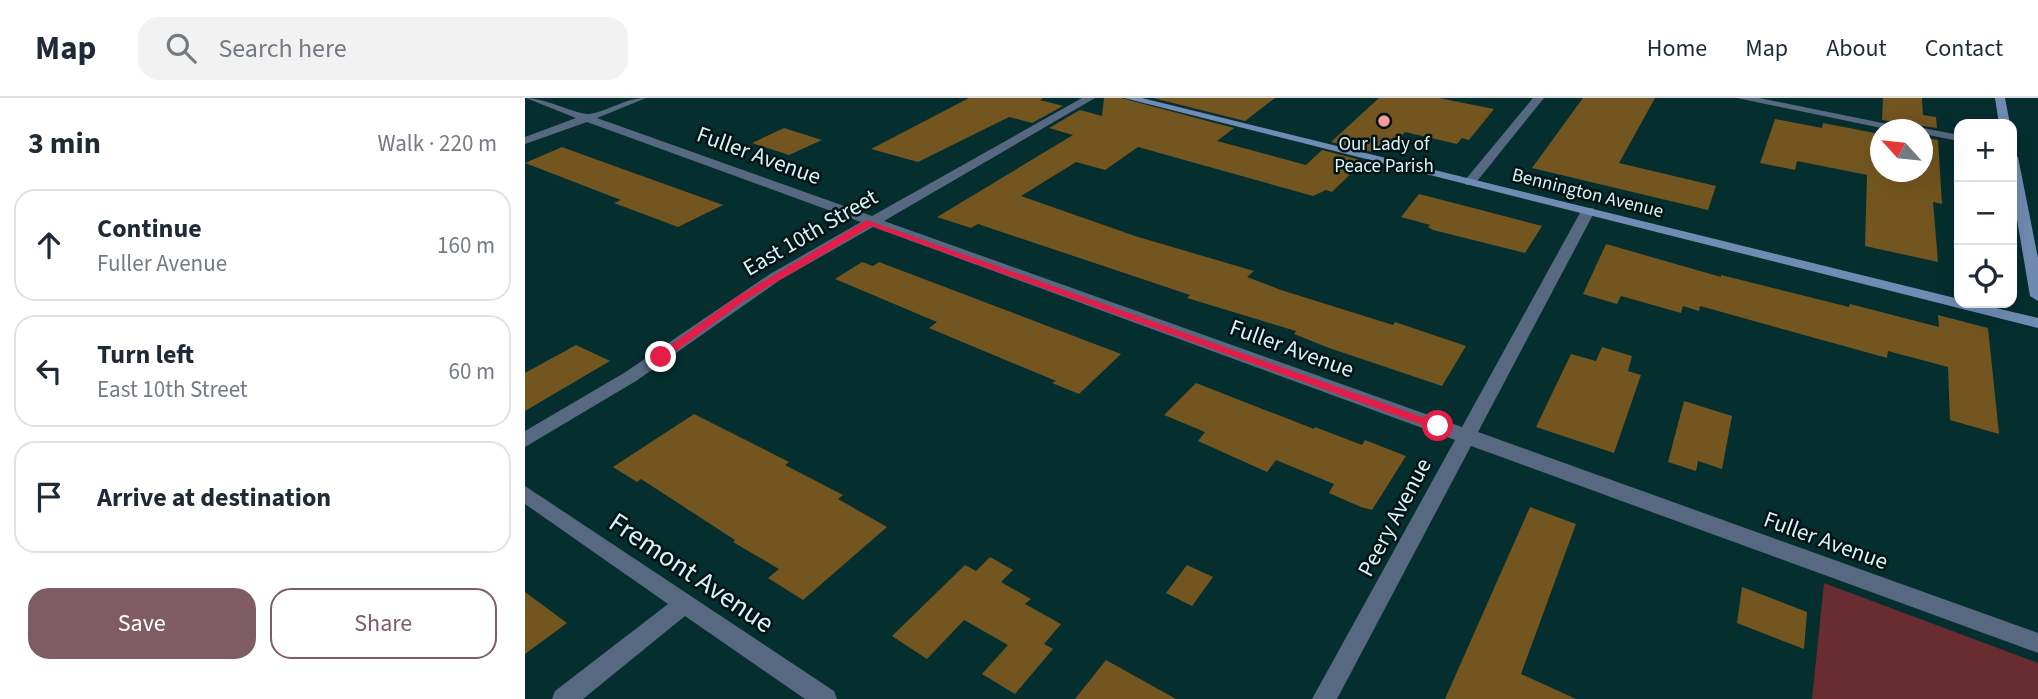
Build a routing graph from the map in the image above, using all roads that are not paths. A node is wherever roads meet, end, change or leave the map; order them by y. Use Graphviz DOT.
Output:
graph roads {
  1 [pos="531,98"];
  2 [pos="642,98"];
  3 [pos="1090,98"];
  4 [pos="1129,98"];
  5 [pos="1539,98"];
  6 [pos="1742,98"];
  7 [pos="2000,98"];
  8 [pos="587,118"];
  9 [pos="2004,119"];
  10 [pos="1870,122"];
  11 [pos="1933,133"];
  12 [pos="1954,137"];
  13 [pos="525,141"];
  14 [pos="1470,182"];
  15 [pos="2017,182"];
  16 [pos="1588,211"];
  17 [pos="870,222"];
  18 [pos="2038,296"];
  19 [pos="2038,323"];
  20 [pos="1466,436"];
  21 [pos="525,440"];
  22 [pos="525,494"];
  23 [pos="685,603"];
  24 [pos="2038,643"];
  25 [pos="564,699"];
  26 [pos="825,699"];
  27 [pos="1324,699"];
  1 -- 8 [label="street, Fuller Avenue"];
  2 -- 8 [label="street"];
  3 -- 17 [label="street, East 10th Street"];
  4 -- 14 [label="street, Bennington Avenue"];
  5 -- 14 [label="street"];
  6 -- 10 [label="street"];
  7 -- 9 [label="street"];
  8 -- 13 [label="street"];
  8 -- 17 [label="street, Fuller Avenue"];
  11 -- 12 [label="street"];
  14 -- 16 [label="street, Bennington Avenue"];
  15 -- 18 [label="street"];
  16 -- 19 [label="street, Bennington Avenue"];
  16 -- 20 [label="street, Peery Avenue"];
  17 -- 20 [label="street, Fuller Avenue"];
  17 -- 21 [label="street, East 10th Street"];
  20 -- 24 [label="street, Fuller Avenue"];
  20 -- 27 [label="street, Peery Avenue"];
  22 -- 23 [label="street, Fremont Avenue"];
  23 -- 25 [label="street"];
  23 -- 26 [label="street, Fremont Avenue"];
}
